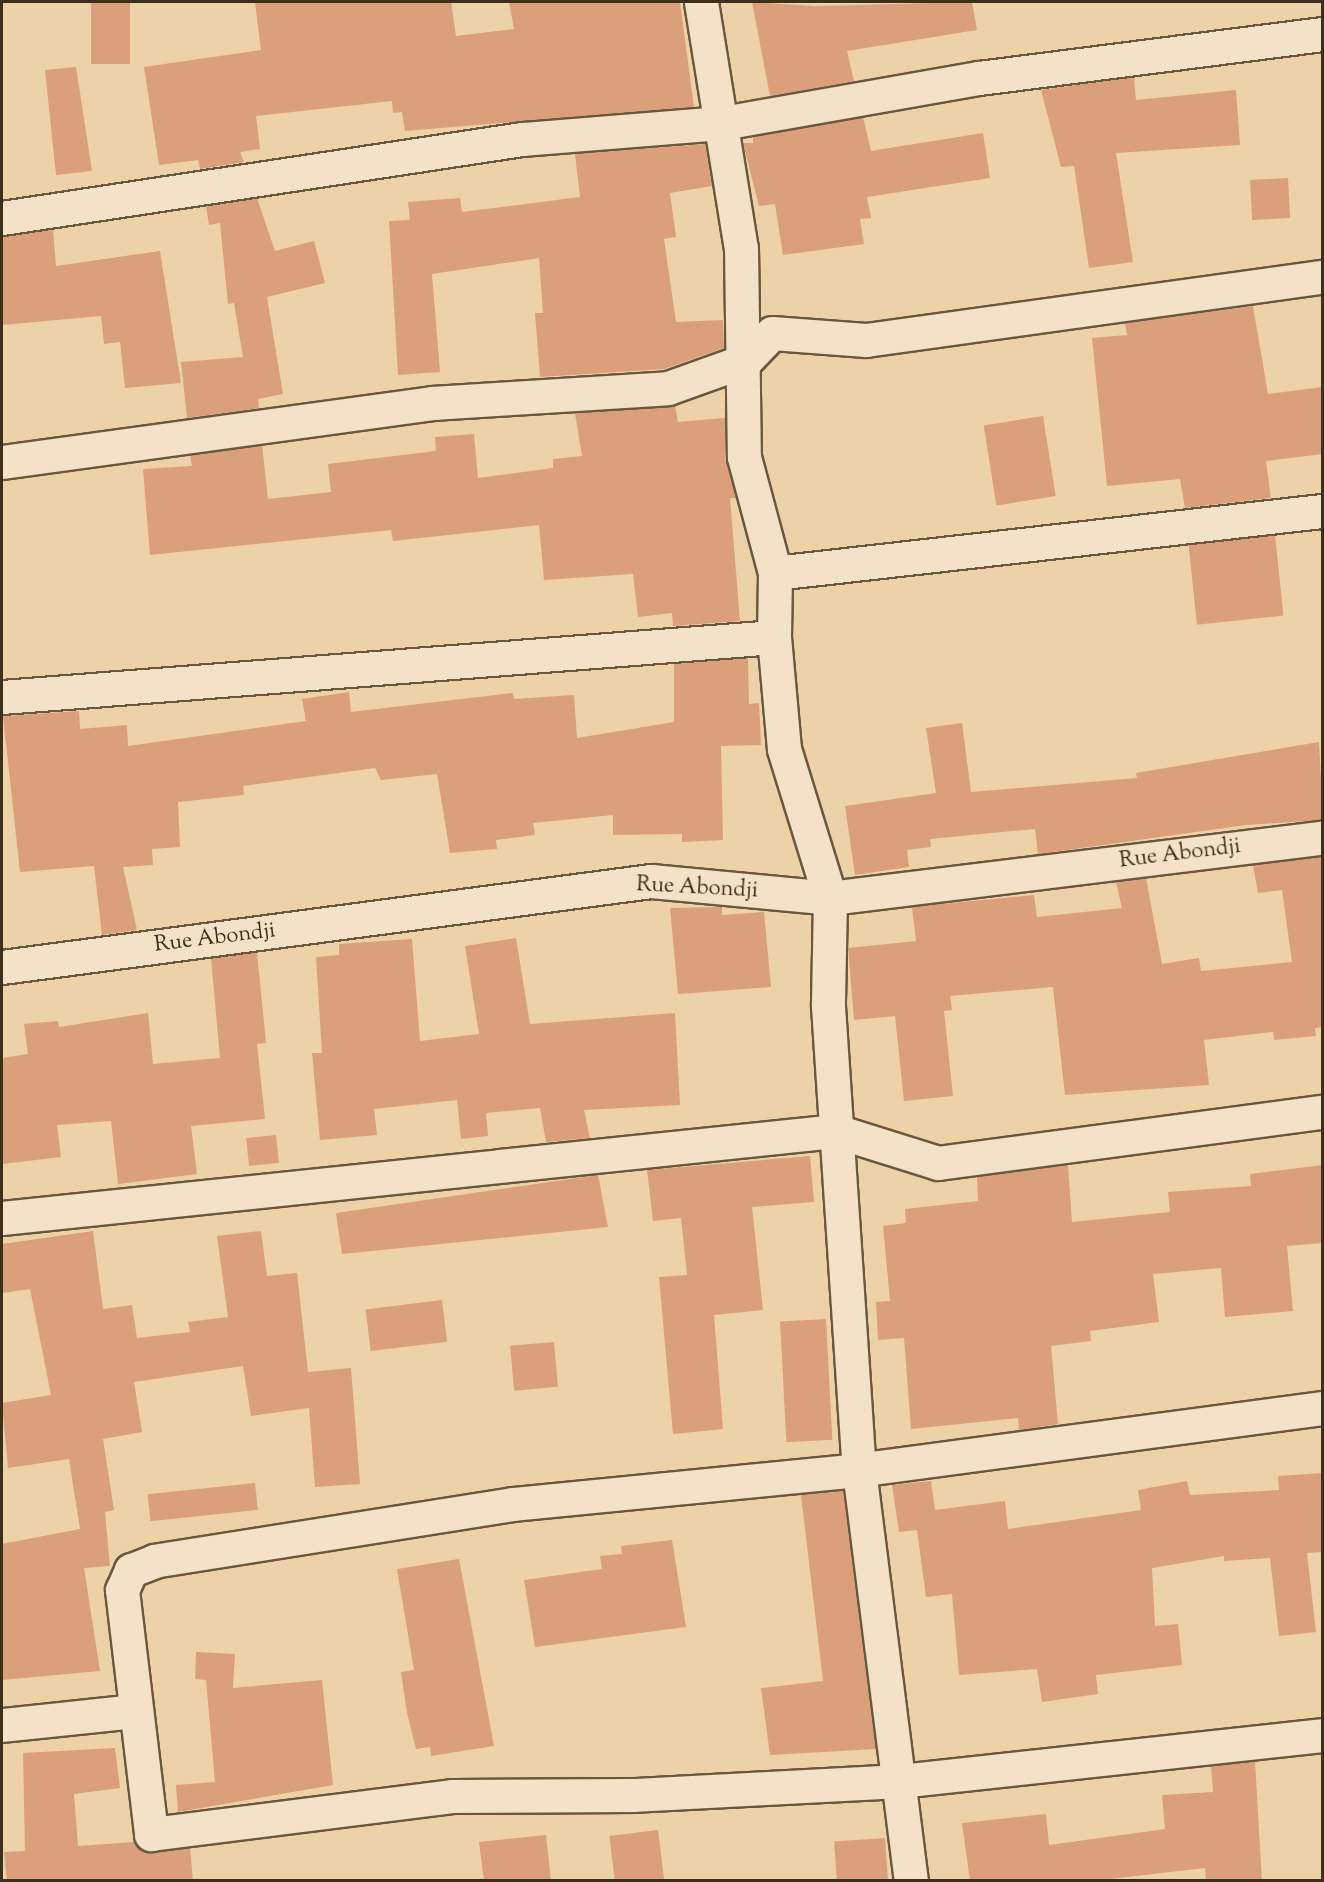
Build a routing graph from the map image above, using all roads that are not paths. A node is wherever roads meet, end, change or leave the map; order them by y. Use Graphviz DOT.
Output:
graph roads {
  1 [pos="701,2"];
  2 [pos="1323,34"];
  3 [pos="723,123"];
  4 [pos="2,218"];
  5 [pos="1323,276"];
  6 [pos="746,360"];
  7 [pos="2,462"];
  8 [pos="1323,511"];
  9 [pos="775,573"];
  10 [pos="774,637"];
  11 [pos="2,697"];
  12 [pos="1323,838"];
  13 [pos="830,898"];
  14 [pos="2,967"];
  15 [pos="1323,1112"];
  16 [pos="836,1131"];
  17 [pos="2,1218"];
  18 [pos="1323,1408"];
  19 [pos="859,1470"];
  20 [pos="135,1711"];
  21 [pos="2,1725"];
  22 [pos="1323,1735"];
  23 [pos="899,1781"];
  24 [pos="911,1881"];
  1 -- 3 [label="street"];
  2 -- 3 [label="street"];
  3 -- 4 [label="street"];
  3 -- 6 [label="street"];
  5 -- 6 [label="street"];
  6 -- 7 [label="street"];
  6 -- 9 [label="street"];
  8 -- 9 [label="street"];
  9 -- 10 [label="street"];
  10 -- 11 [label="street"];
  10 -- 13 [label="street"];
  12 -- 13 [label="street, Rue Abondji"];
  13 -- 14 [label="street, Rue Abondji"];
  13 -- 16 [label="street"];
  15 -- 16 [label="street"];
  16 -- 17 [label="street"];
  16 -- 19 [label="street"];
  18 -- 19 [label="street"];
  19 -- 20 [label="street"];
  19 -- 23 [label="street"];
  20 -- 21 [label="street"];
  20 -- 23 [label="street"];
  22 -- 23 [label="street"];
  23 -- 24 [label="street"];
}
